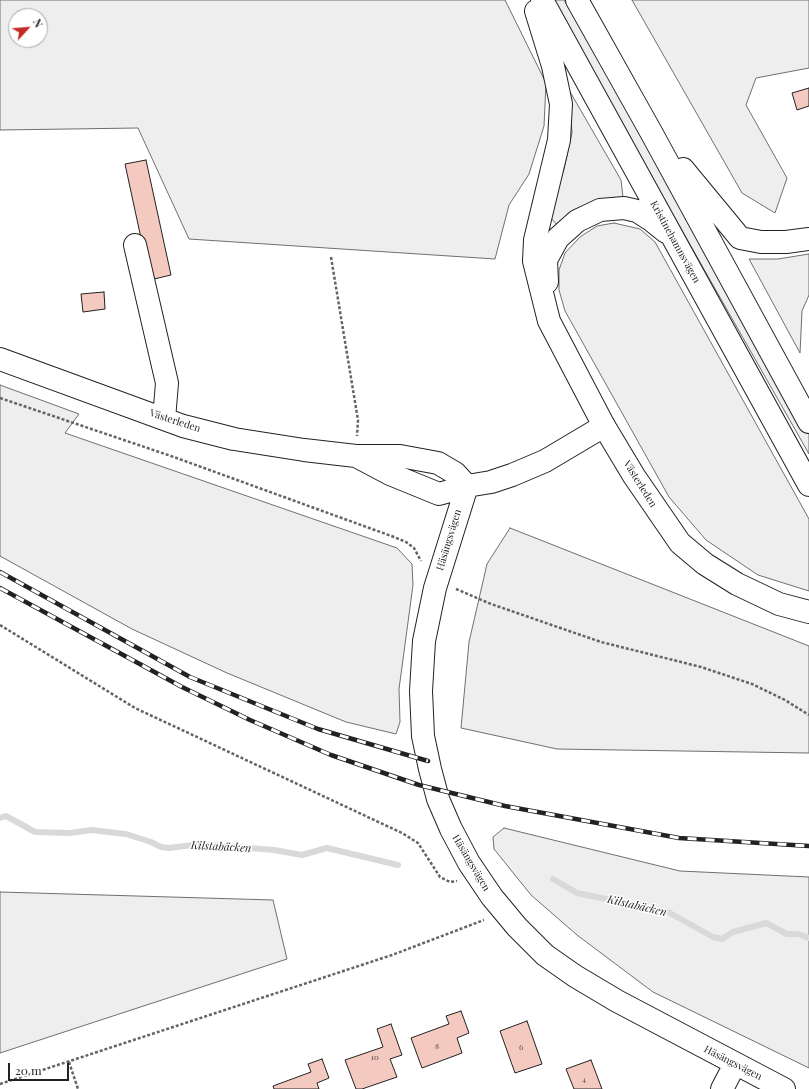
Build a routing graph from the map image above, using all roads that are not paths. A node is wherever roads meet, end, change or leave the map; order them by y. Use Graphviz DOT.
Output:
graph roads {
  1 [pos="532,0"];
  2 [pos="542,0"];
  3 [pos="577,0"];
  4 [pos="651,132"];
  5 [pos="673,238"];
  6 [pos="809,239"];
  7 [pos="135,244"];
  8 [pos="549,321"];
  9 [pos="0,359"];
  10 [pos="164,419"];
  11 [pos="809,422"];
  12 [pos="604,426"];
  13 [pos="809,485"];
  14 [pos="467,486"];
  15 [pos="809,612"];
  16 [pos="735,1064"];
  17 [pos="722,1089"];
  18 [pos="784,1089"];
  1 -- 8 [label="main road"];
  2 -- 5 [label="main road, Kristinehamnsvägen"];
  3 -- 4 [label="main road"];
  4 -- 6 [label="main road"];
  4 -- 11 [label="main road"];
  5 -- 8 [label="main road"];
  5 -- 13 [label="main road, Kristinehamnsvägen"];
  7 -- 10 [label="main road"];
  8 -- 12 [label="main road"];
  9 -- 10 [label="main road, Västerleden"];
  10 -- 14 [label="main road, Västerleden"];
  12 -- 14 [label="main road, Västerleden"];
  12 -- 15 [label="main road, Västerleden"];
  14 -- 16 [label="main road, Häsängsvägen"];
  16 -- 17 [label="main road"];
  16 -- 18 [label="main road, Häsängsvägen"];
}
